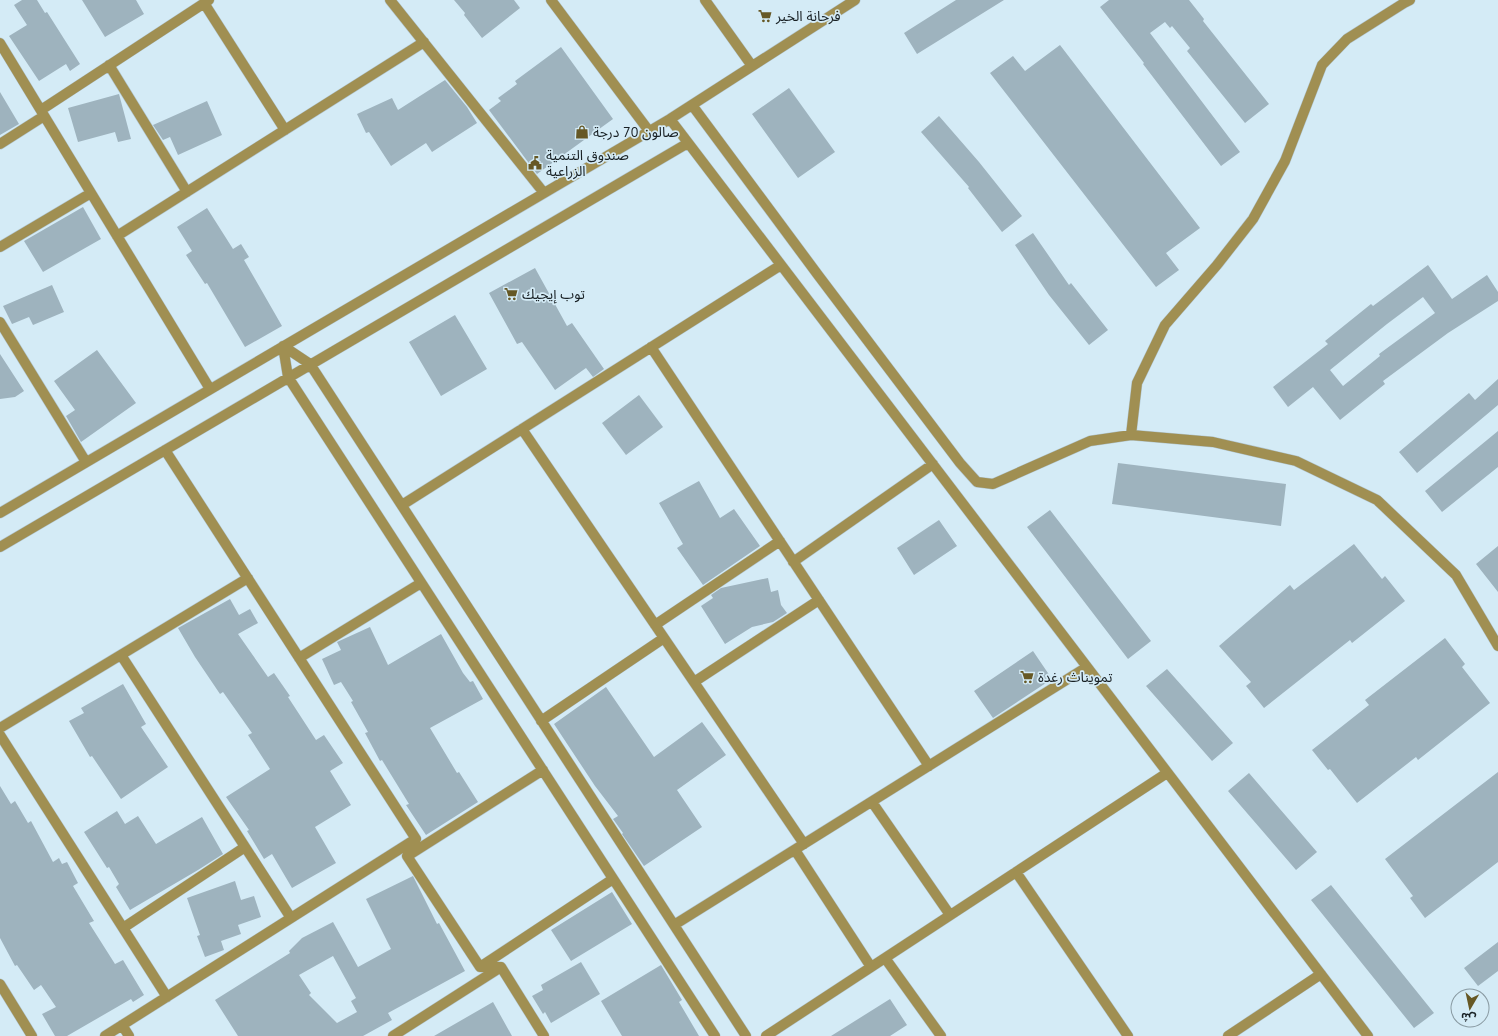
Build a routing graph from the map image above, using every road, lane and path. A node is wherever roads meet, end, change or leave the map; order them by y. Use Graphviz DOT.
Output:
graph roads {
  1 [pos="390,0"];
  2 [pos="551,0"];
  3 [pos="705,0"];
  4 [pos="855,0"];
  5 [pos="1410,0"];
  6 [pos="206,2"];
  7 [pos="424,42"];
  8 [pos="0,43"];
  9 [pos="109,65"];
  10 [pos="752,66"];
  11 [pos="692,105"];
  12 [pos="42,113"];
  13 [pos="670,119"];
  14 [pos="285,130"];
  15 [pos="649,131"];
  16 [pos="688,143"];
  17 [pos="0,144"];
  18 [pos="187,192"];
  19 [pos="91,193"];
  20 [pos="544,193"];
  21 [pos="117,236"];
  22 [pos="0,247"];
  23 [pos="781,265"];
  24 [pos="0,322"];
  25 [pos="283,346"];
  26 [pos="651,347"];
  27 [pos="310,364"];
  28 [pos="288,377"];
  29 [pos="210,389"];
  30 [pos="522,429"];
  31 [pos="1131,435"];
  32 [pos="165,450"];
  33 [pos="86,462"];
  34 [pos="933,464"];
  35 [pos="402,505"];
  36 [pos="0,512"];
  37 [pos="780,542"];
  38 [pos="0,548"];
  39 [pos="793,562"];
  40 [pos="248,578"];
  41 [pos="421,583"];
  42 [pos="819,600"];
  43 [pos="655,625"];
  44 [pos="664,638"];
  45 [pos="1498,646"];
  46 [pos="121,655"];
  47 [pos="299,658"];
  48 [pos="1087,667"];
  49 [pos="694,682"];
  50 [pos="541,721"];
  51 [pos="0,728"];
  52 [pos="0,735"];
  53 [pos="929,766"];
  54 [pos="543,770"];
  55 [pos="1167,772"];
  56 [pos="872,802"];
  57 [pos="416,839"];
  58 [pos="804,844"];
  59 [pos="245,847"];
  60 [pos="795,850"];
  61 [pos="407,856"];
  62 [pos="1016,872"];
  63 [pos="613,879"];
  64 [pos="950,915"];
  65 [pos="291,918"];
  66 [pos="674,925"];
  67 [pos="123,928"];
  68 [pos="885,958"];
  69 [pos="501,967"];
  70 [pos="871,967"];
  71 [pos="480,968"];
  72 [pos="1321,974"];
  73 [pos="0,984"];
  74 [pos="167,997"];
  75 [pos="122,1025"];
  76 [pos="32,1036"];
  77 [pos="105,1036"];
  78 [pos="129,1036"];
  79 [pos="393,1036"];
  80 [pos="544,1036"];
  81 [pos="715,1036"];
  82 [pos="746,1036"];
  83 [pos="766,1036"];
  84 [pos="941,1036"];
  85 [pos="1128,1036"];
  86 [pos="1228,1036"];
  87 [pos="1368,1036"];
  1 -- 7 [label="street"];
  2 -- 15 [label="street"];
  3 -- 10 [label="street"];
  4 -- 10 [label="street"];
  5 -- 31 [label="street"];
  6 -- 9 [label="street"];
  6 -- 14 [label="street"];
  7 -- 14 [label="street"];
  7 -- 20 [label="street"];
  8 -- 12 [label="street"];
  9 -- 12 [label="street"];
  9 -- 18 [label="street"];
  10 -- 11 [label="street"];
  11 -- 13 [label="street"];
  11 -- 31 [label="street"];
  12 -- 17 [label="street"];
  12 -- 19 [label="street"];
  13 -- 15 [label="street"];
  13 -- 16 [label="street"];
  14 -- 18 [label="street"];
  15 -- 20 [label="street"];
  16 -- 23 [label="street"];
  16 -- 27 [label="street"];
  18 -- 21 [label="street"];
  19 -- 21 [label="street"];
  19 -- 22 [label="street"];
  20 -- 25 [label="street"];
  21 -- 29 [label="street"];
  23 -- 26 [label="street"];
  23 -- 34 [label="street"];
  24 -- 33 [label="street"];
  25 -- 27 [label="street"];
  25 -- 28 [label="street"];
  25 -- 29 [label="street"];
  26 -- 30 [label="street"];
  26 -- 37 [label="street"];
  27 -- 28 [label="street"];
  27 -- 35 [label="street"];
  28 -- 32 [label="street"];
  28 -- 41 [label="street"];
  29 -- 33 [label="street"];
  30 -- 35 [label="street"];
  30 -- 43 [label="street"];
  31 -- 45 [label="street"];
  32 -- 38 [label="street"];
  32 -- 40 [label="street"];
  33 -- 36 [label="street"];
  34 -- 39 [label="street"];
  34 -- 48 [label="street"];
  35 -- 50 [label="street"];
  37 -- 39 [label="street"];
  37 -- 43 [label="street"];
  39 -- 42 [label="street"];
  40 -- 46 [label="street"];
  40 -- 47 [label="street"];
  41 -- 47 [label="street"];
  41 -- 54 [label="street"];
  42 -- 49 [label="street"];
  42 -- 53 [label="street"];
  43 -- 44 [label="street"];
  44 -- 49 [label="street"];
  44 -- 50 [label="street"];
  46 -- 51 [label="street"];
  46 -- 59 [label="street"];
  47 -- 57 [label="street"];
  48 -- 53 [label="street"];
  48 -- 55 [label="street"];
  49 -- 58 [label="street"];
  50 -- 66 [label="street"];
  52 -- 67 [label="street"];
  53 -- 56 [label="street"];
  54 -- 61 [label="street"];
  54 -- 63 [label="street"];
  55 -- 62 [label="street"];
  55 -- 72 [label="street"];
  56 -- 58 [label="street"];
  56 -- 64 [label="street"];
  57 -- 61 [label="street"];
  57 -- 65 [label="street"];
  58 -- 60 [label="street"];
  59 -- 65 [label="street"];
  59 -- 67 [label="street"];
  60 -- 66 [label="street"];
  60 -- 70 [label="street"];
  61 -- 71 [label="street"];
  62 -- 64 [label="street"];
  62 -- 85 [label="street"];
  63 -- 71 [label="street"];
  63 -- 81 [label="street"];
  64 -- 68 [label="street"];
  65 -- 74 [label="street"];
  66 -- 82 [label="street"];
  67 -- 74 [label="street"];
  68 -- 70 [label="street"];
  68 -- 84 [label="street"];
  69 -- 71 [label="street"];
  69 -- 79 [label="street"];
  69 -- 80 [label="street"];
  70 -- 83 [label="street"];
  72 -- 86 [label="street"];
  72 -- 87 [label="street"];
  73 -- 76 [label="street"];
  74 -- 75 [label="street"];
  75 -- 77 [label="street"];
  75 -- 78 [label="street"];
}
